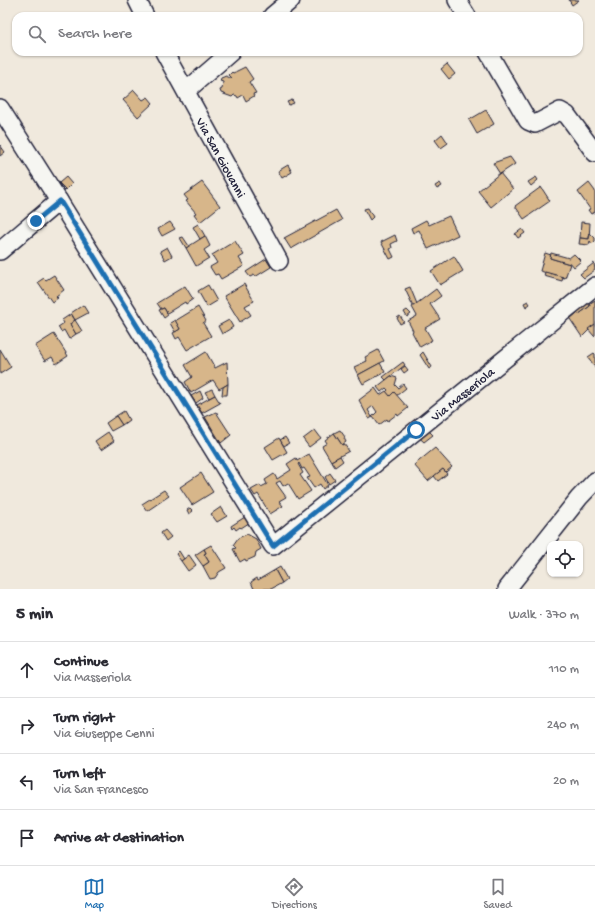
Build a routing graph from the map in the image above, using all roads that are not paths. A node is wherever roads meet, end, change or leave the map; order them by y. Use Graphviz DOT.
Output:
graph roads {
  1 [pos="137,0"];
  2 [pos="291,0"];
  3 [pos="457,0"];
  4 [pos="143,12"];
  5 [pos="277,12"];
  6 [pos="464,12"];
  7 [pos="166,56"];
  8 [pos="226,56"];
  9 [pos="490,56"];
  10 [pos="186,91"];
  11 [pos="0,108"];
  12 [pos="595,153"];
  13 [pos="60,201"];
  14 [pos="0,251"];
  15 [pos="279,261"];
  16 [pos="595,286"];
  17 [pos="595,481"];
  18 [pos="507,589"];
  1 -- 4 [label="street"];
  2 -- 5 [label="street"];
  3 -- 6 [label="street"];
  7 -- 10 [label="street, Via San Giovanni"];
  8 -- 10 [label="street"];
  9 -- 12 [label="street"];
  10 -- 15 [label="street, Via San Giovanni"];
  11 -- 13 [label="street"];
  13 -- 14 [label="street"];
  13 -- 16 [label="street, Via Masseriola"];
  17 -- 18 [label="street"];
}
